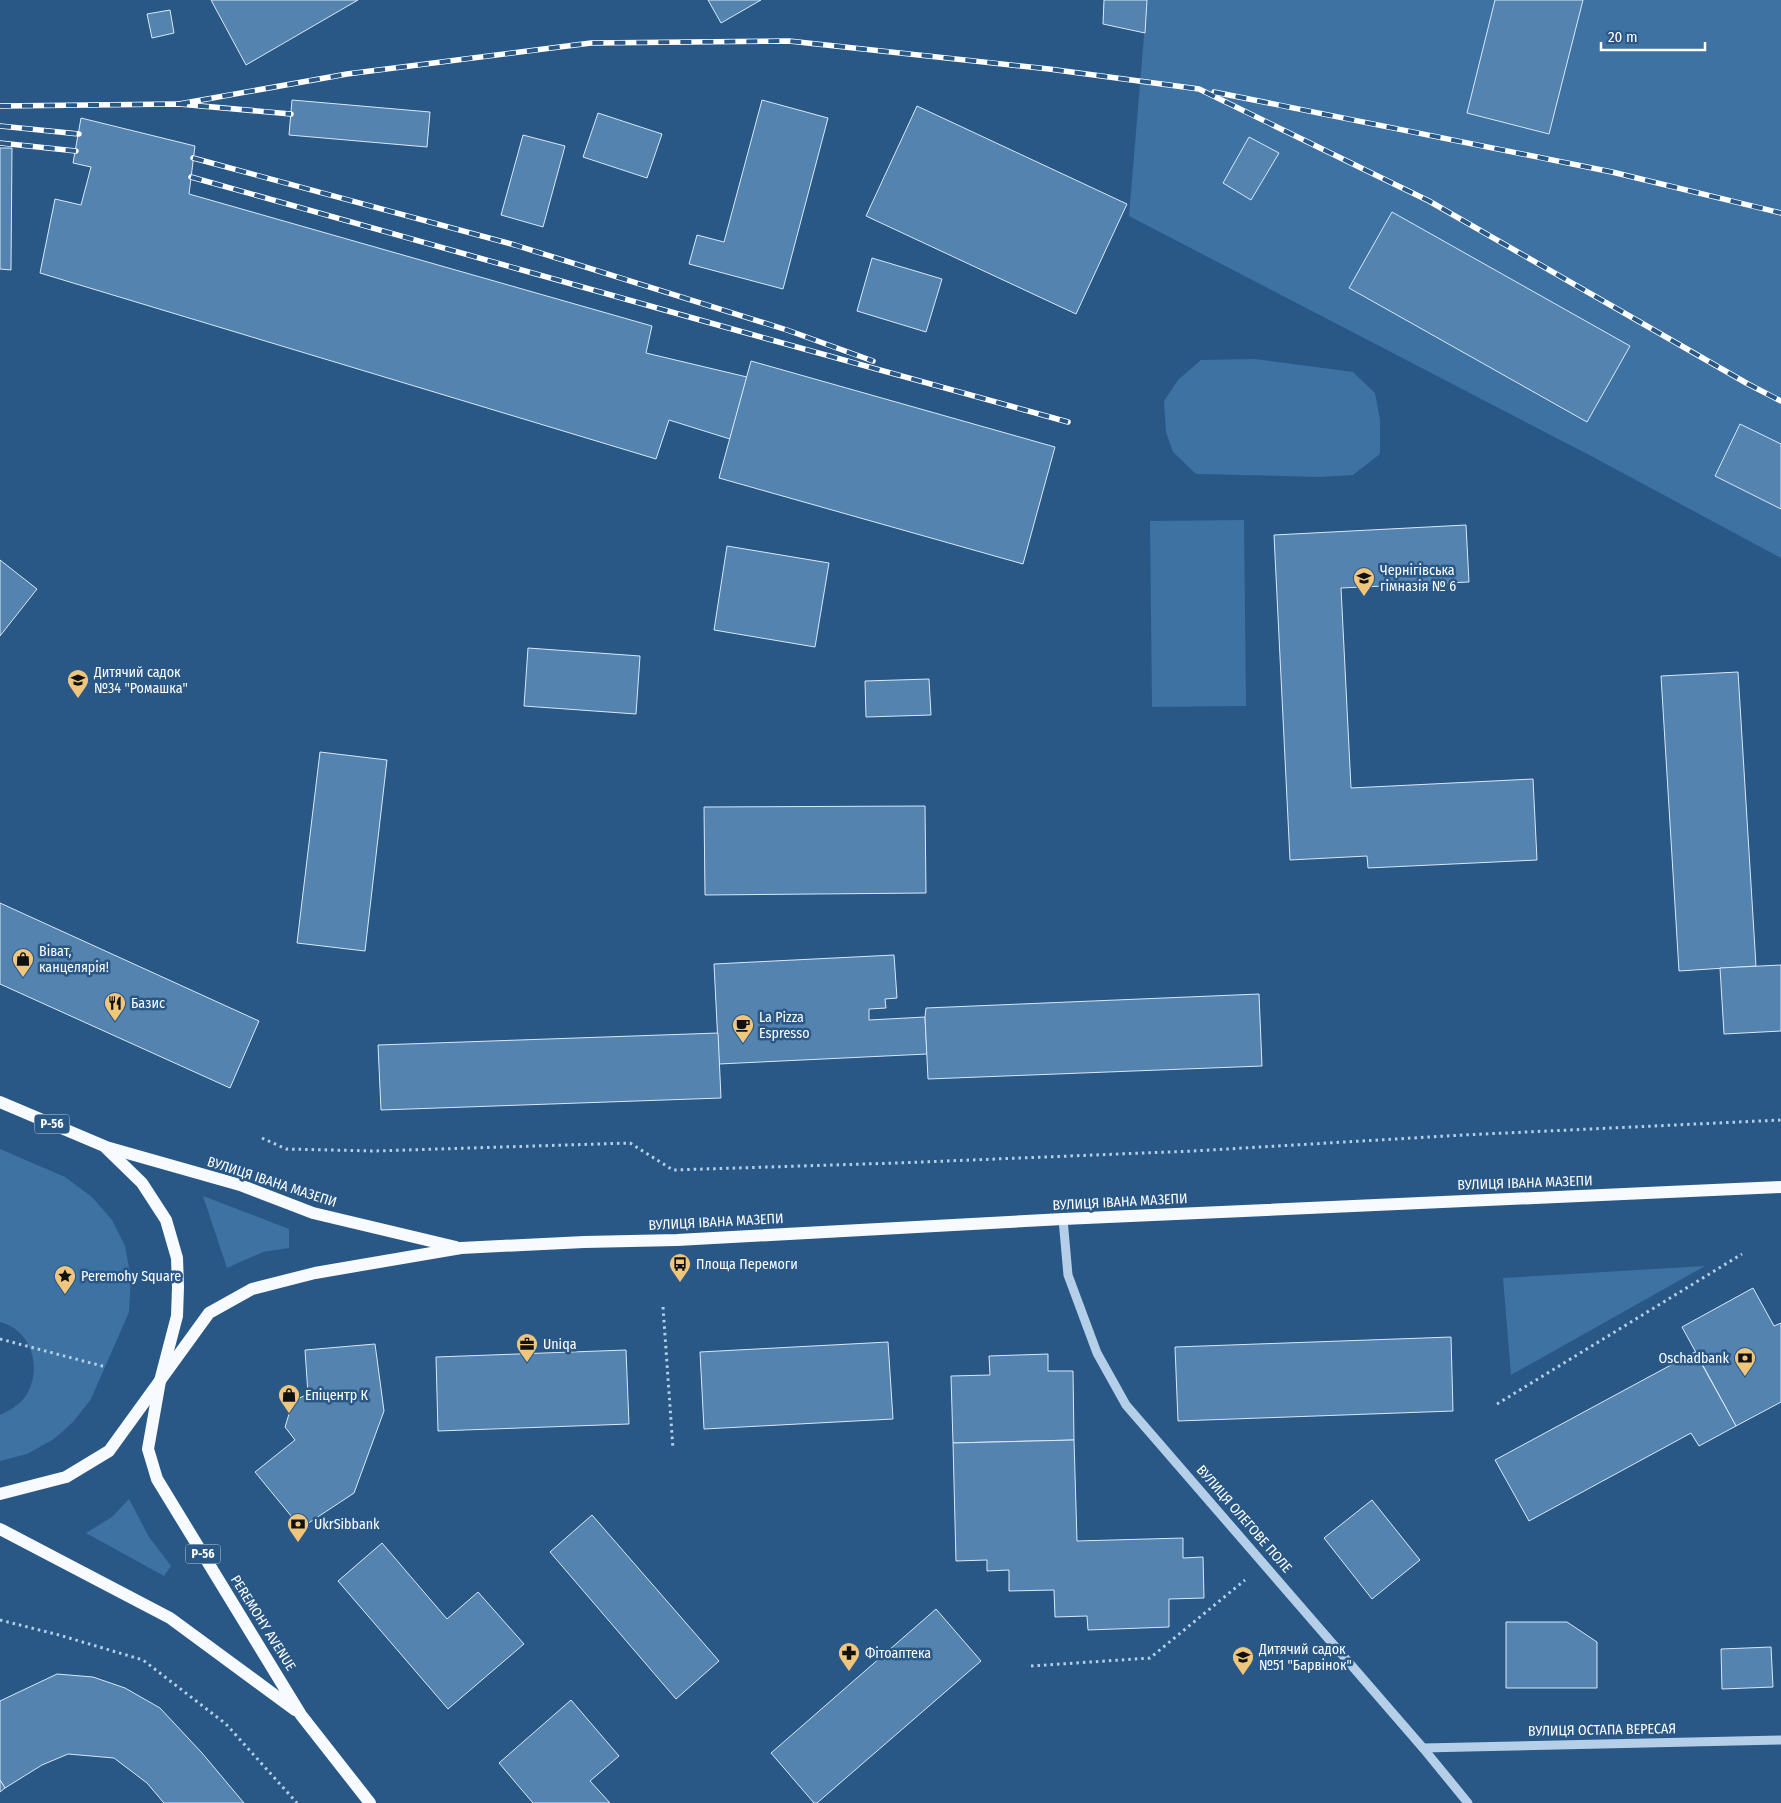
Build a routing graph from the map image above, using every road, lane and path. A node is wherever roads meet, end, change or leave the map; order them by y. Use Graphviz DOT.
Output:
graph roads {
  1 [pos="0,1102"];
  2 [pos="1781,1120"];
  3 [pos="262,1138"];
  4 [pos="104,1146"];
  5 [pos="1781,1186"];
  6 [pos="1063,1220"];
  7 [pos="461,1248"];
  8 [pos="1742,1254"];
  9 [pos="663,1307"];
  10 [pos="0,1338"];
  11 [pos="106,1367"];
  12 [pos="160,1381"];
  13 [pos="1498,1404"];
  14 [pos="673,1449"];
  15 [pos="0,1494"];
  16 [pos="0,1529"];
  17 [pos="1245,1580"];
  18 [pos="0,1620"];
  19 [pos="1031,1666"];
  20 [pos="301,1715"];
  21 [pos="1781,1740"];
  22 [pos="1423,1748"];
  23 [pos="297,1803"];
  24 [pos="370,1803"];
  25 [pos="1468,1803"];
  1 -- 4 [label="main road, Р-56"];
  2 -- 3 [label="path"];
  4 -- 7 [label="main road, ВУЛИЦЯ ІВАНА МАЗЕПИ"];
  4 -- 12 [label="main road, Р-56"];
  5 -- 6 [label="main road, ВУЛИЦЯ ІВАНА МАЗЕПИ"];
  6 -- 7 [label="main road, ВУЛИЦЯ ІВАНА МАЗЕПИ"];
  6 -- 22 [label="street, ВУЛИЦЯ ОЛЕГОВЕ ПОЛЕ"];
  7 -- 12 [label="main road, ВУЛИЦЯ ІВАНА МАЗЕПИ"];
  8 -- 13 [label="path"];
  9 -- 14 [label="path"];
  10 -- 11 [label="path"];
  12 -- 15 [label="main road"];
  12 -- 20 [label="main road, PEREMOHY AVENUE / Р-56"];
  16 -- 20 [label="main road, PEREMOHY AVENUE / Р-56"];
  17 -- 19 [label="path"];
  18 -- 23 [label="path"];
  20 -- 24 [label="main road, PEREMOHY AVENUE / Р-56"];
  21 -- 22 [label="street, ВУЛИЦЯ ОСТАПА ВЕРЕСАЯ"];
  22 -- 25 [label="street, ВУЛИЦЯ ОЛЕГОВЕ ПОЛЕ"];
}
